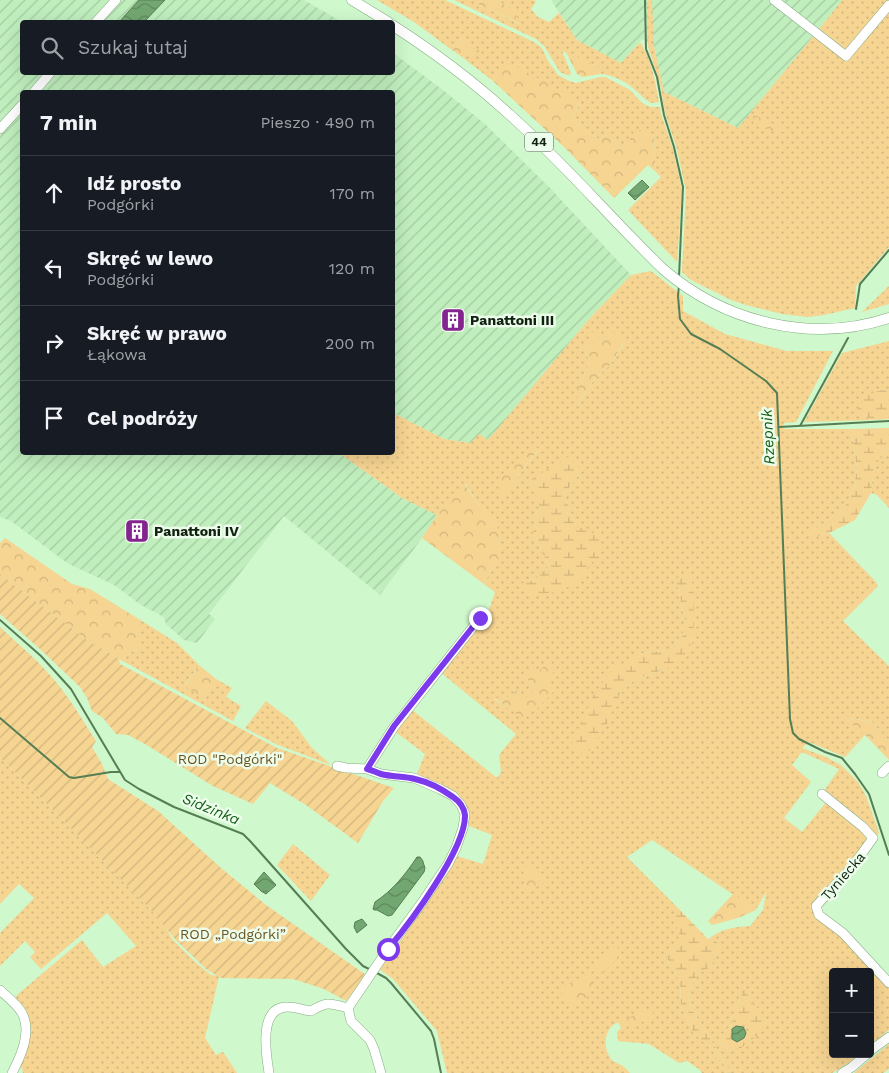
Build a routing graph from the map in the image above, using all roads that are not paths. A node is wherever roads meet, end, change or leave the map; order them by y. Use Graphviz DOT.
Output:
graph roads {
  1 [pos="116,0"];
  2 [pos="352,0"];
  3 [pos="774,0"];
  4 [pos="888,11"];
  5 [pos="98,20"];
  6 [pos="385,20"];
  7 [pos="395,27"];
  8 [pos="49,75"];
  9 [pos="36,90"];
  10 [pos="20,109"];
  11 [pos="0,129"];
  12 [pos="889,318"];
  13 [pos="480,618"];
  14 [pos="336,766"];
  15 [pos="889,766"];
  16 [pos="367,769"];
  17 [pos="882,774"];
  18 [pos="822,794"];
  19 [pos="889,983"];
  20 [pos="0,990"];
  21 [pos="348,1008"];
  22 [pos="889,1037"];
  23 [pos="874,1049"];
  24 [pos="862,1058"];
  25 [pos="12,1073"];
  26 [pos="269,1073"];
  27 [pos="381,1073"];
  28 [pos="842,1073"];
  1 -- 5 [label="street"];
  2 -- 6 [label="main road"];
  3 -- 4 [label="street"];
  7 -- 12 [label="main road, 44"];
  8 -- 9 [label="street"];
  10 -- 11 [label="street"];
  13 -- 16 [label="street"];
  14 -- 16 [label="street"];
  15 -- 17 [label="street"];
  16 -- 21 [label="street"];
  18 -- 19 [label="street, Tyniecka"];
  20 -- 25 [label="street"];
  21 -- 26 [label="street"];
  21 -- 27 [label="street"];
  22 -- 23 [label="street"];
  24 -- 28 [label="street"];
}
